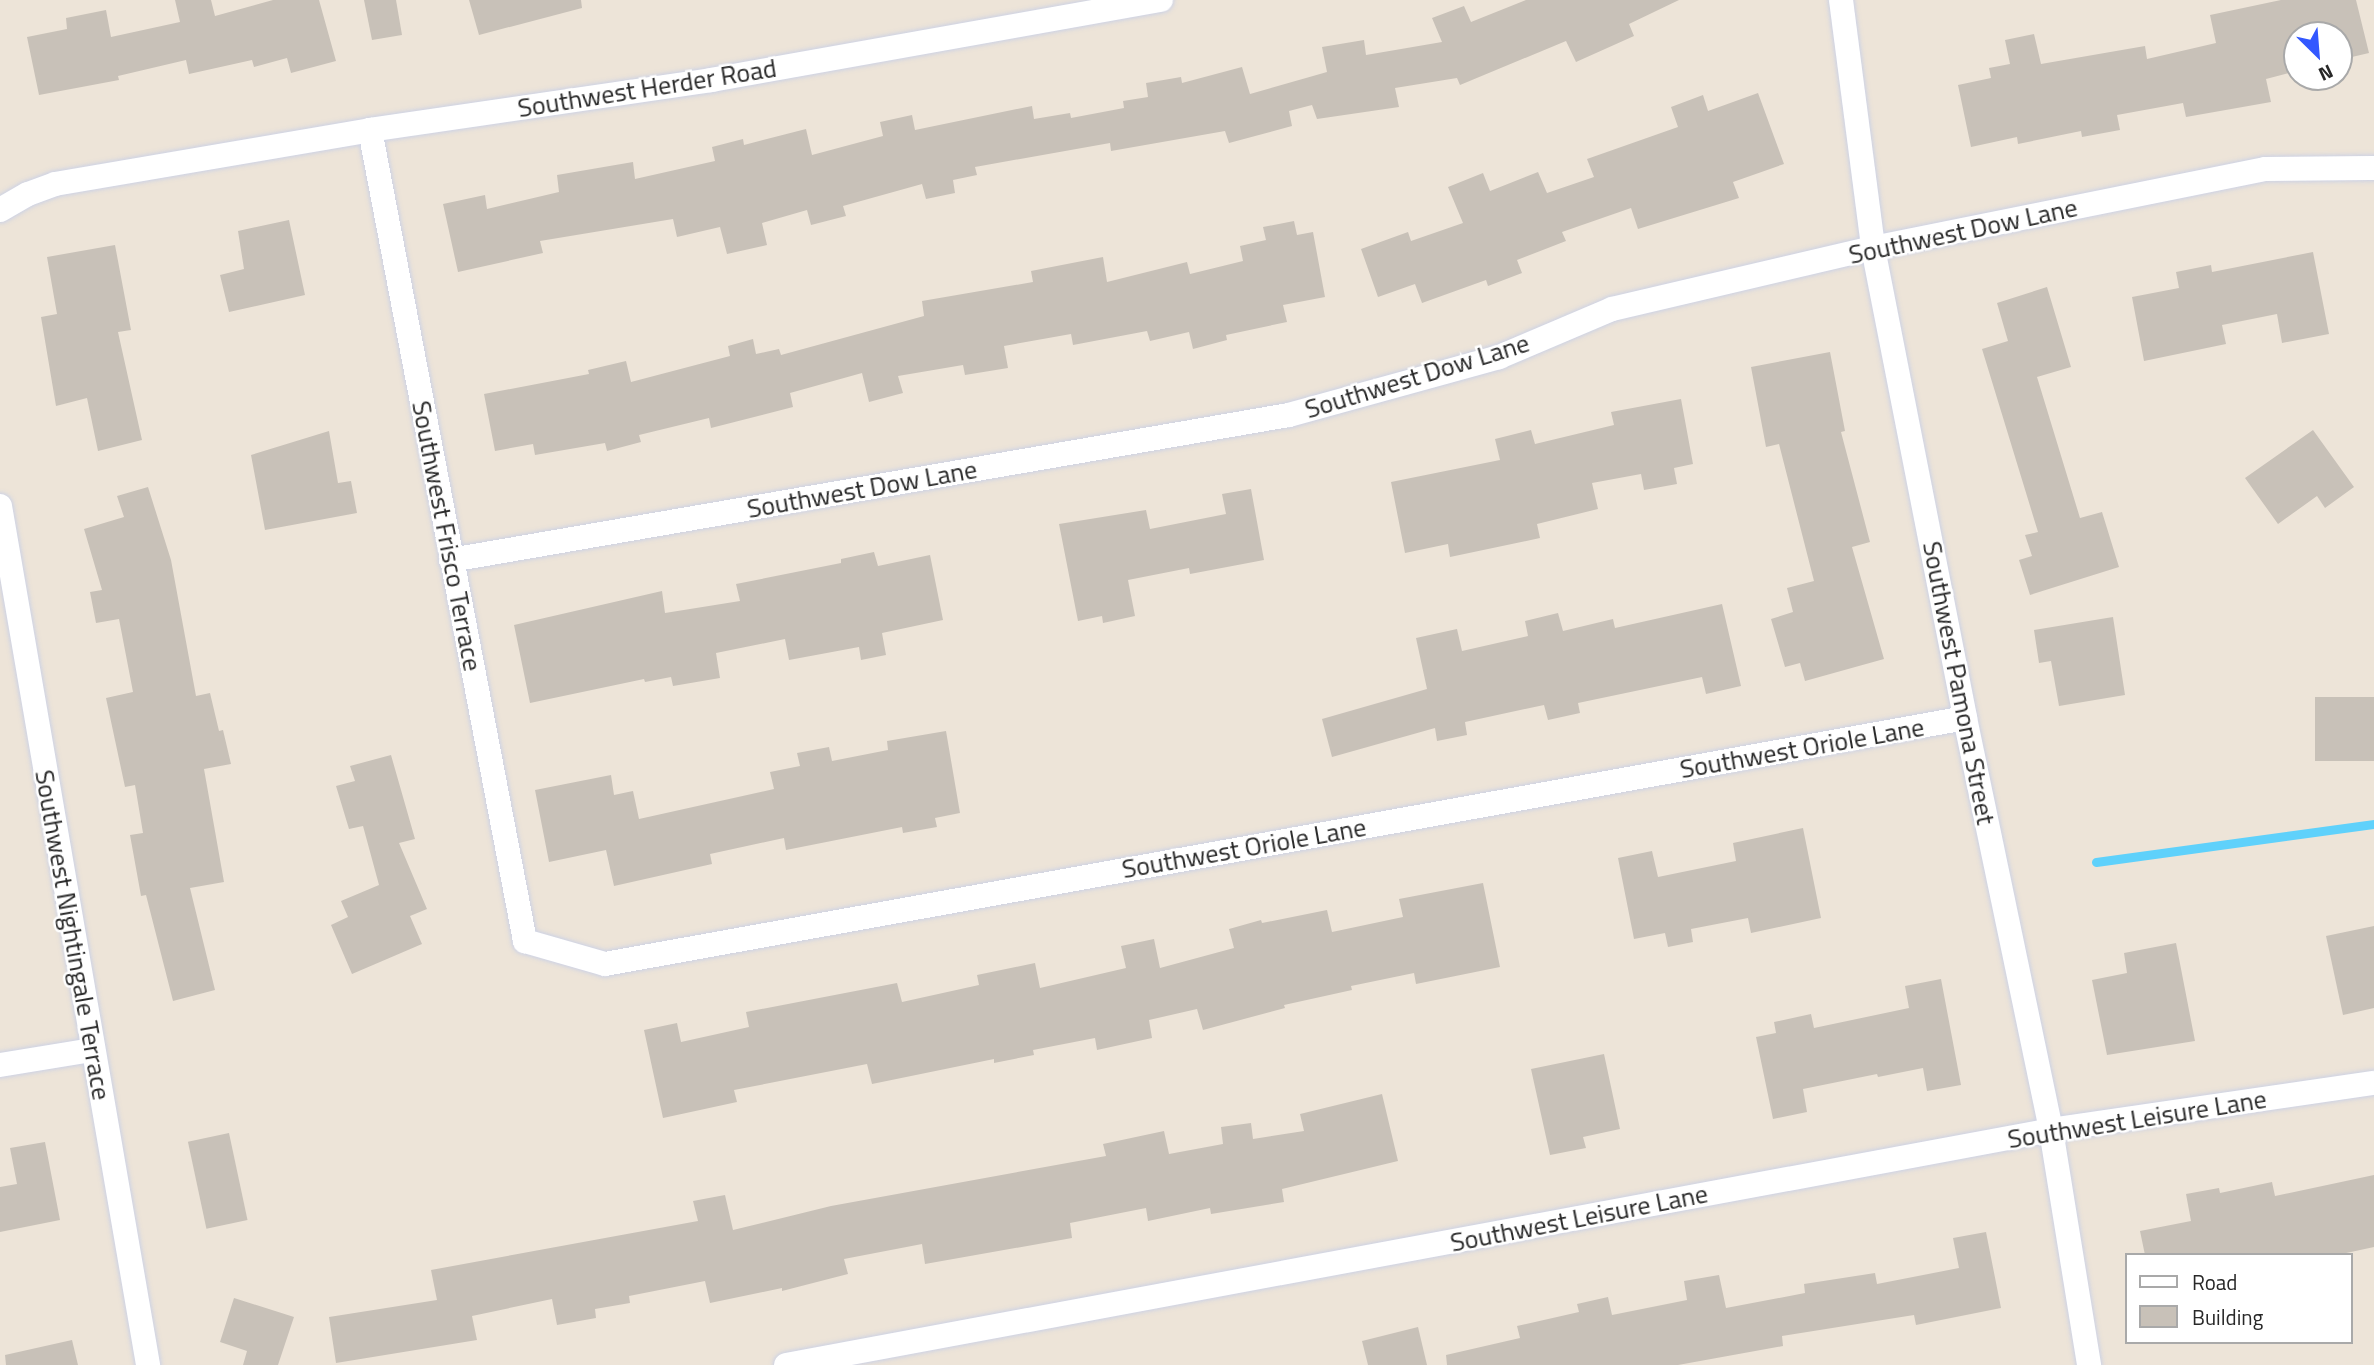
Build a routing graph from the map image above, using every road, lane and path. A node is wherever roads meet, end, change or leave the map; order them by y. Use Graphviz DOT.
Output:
graph roads {
  1 [pos="1161,0"];
  2 [pos="1841,0"];
  3 [pos="370,130"];
  4 [pos="2374,168"];
  5 [pos="0,210"];
  6 [pos="1874,248"];
  7 [pos="0,506"];
  8 [pos="451,560"];
  9 [pos="1965,718"];
  10 [pos="525,941"];
  11 [pos="92,1050"];
  12 [pos="0,1065"];
  13 [pos="2374,1083"];
  14 [pos="2051,1130"];
  15 [pos="148,1365"];
  16 [pos="786,1365"];
  17 [pos="2089,1365"];
  1 -- 3 [label="street, Southwest Herder Road"];
  2 -- 6 [label="street, Southwest Pamona Street"];
  3 -- 5 [label="street, Southwest Herder Road"];
  3 -- 8 [label="street, Southwest Frisco Terrace"];
  4 -- 6 [label="street, Southwest Dow Lane"];
  6 -- 8 [label="street, Southwest Dow Lane"];
  6 -- 9 [label="street, Southwest Pamona Street"];
  7 -- 11 [label="street, Southwest Nightingale Terrace"];
  8 -- 10 [label="street, Southwest Frisco Terrace"];
  9 -- 10 [label="street, Southwest Oriole Lane"];
  9 -- 14 [label="street, Southwest Pamona Street"];
  11 -- 12 [label="street"];
  11 -- 15 [label="street, Southwest Nightingale Terrace"];
  13 -- 14 [label="street, Southwest Leisure Lane"];
  14 -- 16 [label="street, Southwest Leisure Lane"];
  14 -- 17 [label="street, Southwest Pamona Street"];
}
